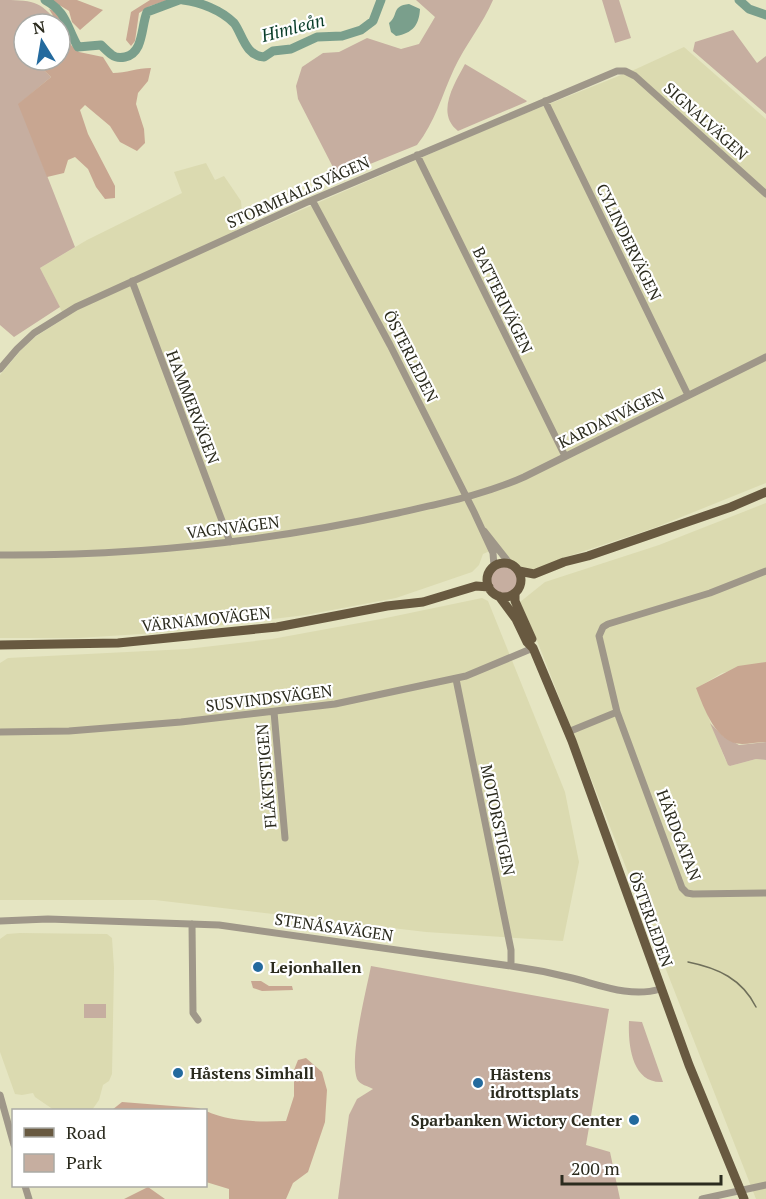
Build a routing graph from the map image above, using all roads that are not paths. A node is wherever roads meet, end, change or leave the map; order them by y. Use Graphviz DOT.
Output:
graph roads {
  1 [pos="625,71"];
  2 [pos="545,101"];
  3 [pos="417,155"];
  4 [pos="766,194"];
  5 [pos="312,200"];
  6 [pos="132,281"];
  7 [pos="766,357"];
  8 [pos="0,369"];
  9 [pos="688,395"];
  10 [pos="565,456"];
  11 [pos="766,490"];
  12 [pos="466,497"];
  13 [pos="481,527"];
  14 [pos="230,542"];
  15 [pos="0,555"];
  16 [pos="588,556"];
  17 [pos="510,564"];
  18 [pos="492,569"];
  19 [pos="519,571"];
  20 [pos="766,571"];
  21 [pos="489,587"];
  22 [pos="517,590"];
  23 [pos="499,596"];
  24 [pos="414,602"];
  25 [pos="5,645"];
  26 [pos="533,648"];
  27 [pos="0,651"];
  28 [pos="456,679"];
  29 [pos="274,712"];
  30 [pos="618,712"];
  31 [pos="0,732"];
  32 [pos="568,732"];
  33 [pos="285,838"];
  34 [pos="766,893"];
  35 [pos="0,921"];
  36 [pos="192,924"];
  37 [pos="511,966"];
  38 [pos="660,989"];
  39 [pos="198,1020"];
  40 [pos="0,1095"];
  41 [pos="12,1138"];
  42 [pos="766,1185"];
  43 [pos="743,1195"];
  44 [pos="702,1199"];
  1 -- 2 [label="street, STORMHALLSVÄGEN"];
  1 -- 4 [label="street, SIGNALVÄGEN"];
  2 -- 3 [label="street, STORMHALLSVÄGEN"];
  2 -- 9 [label="street, CYLINDERVÄGEN"];
  3 -- 5 [label="street, STORMHALLSVÄGEN"];
  3 -- 10 [label="street, BATTERIVÄGEN"];
  5 -- 6 [label="street, STORMHALLSVÄGEN"];
  5 -- 12 [label="street, ÖSTERLEDEN"];
  6 -- 8 [label="street, STORMHALLSVÄGEN"];
  6 -- 14 [label="street, HAMMERVÄGEN"];
  7 -- 9 [label="street, KARDANVÄGEN"];
  9 -- 10 [label="street, KARDANVÄGEN"];
  10 -- 12 [label="street, KARDANVÄGEN"];
  11 -- 16 [label="main road"];
  12 -- 13 [label="street, ÖSTERLEDEN"];
  12 -- 14 [label="street, VAGNVÄGEN"];
  13 -- 17 [label="street, ÖSTERLEDEN"];
  13 -- 18 [label="street, ÖSTERLEDEN"];
  14 -- 15 [label="street, VAGNVÄGEN"];
  16 -- 19 [label="main road"];
  16 -- 22 [label="main road"];
  17 -- 18 [label="main road, VÄRNAMOVÄGEN"];
  17 -- 19 [label="main road"];
  18 -- 21 [label="main road"];
  18 -- 24 [label="main road, VÄRNAMOVÄGEN"];
  19 -- 22 [label="main road"];
  20 -- 30 [label="street, HÄRDGATAN"];
  21 -- 23 [label="main road"];
  21 -- 24 [label="main road, VÄRNAMOVÄGEN"];
  22 -- 23 [label="main road"];
  22 -- 26 [label="main road, ÖSTERLEDEN"];
  23 -- 26 [label="main road, ÖSTERLEDEN"];
  24 -- 25 [label="main road, VÄRNAMOVÄGEN"];
  25 -- 27 [label="street"];
  26 -- 28 [label="street, SUSVINDSVÄGEN"];
  26 -- 32 [label="main road, ÖSTERLEDEN"];
  28 -- 29 [label="street, SUSVINDSVÄGEN"];
  28 -- 37 [label="street, MOTORSTIGEN"];
  29 -- 31 [label="street, SUSVINDSVÄGEN"];
  29 -- 33 [label="street, FLÄKTSTIGEN"];
  30 -- 32 [label="street"];
  30 -- 34 [label="street, HÄRDGATAN"];
  32 -- 38 [label="main road, ÖSTERLEDEN"];
  35 -- 36 [label="street, STENÅSAVÄGEN"];
  36 -- 37 [label="street, STENÅSAVÄGEN"];
  36 -- 39 [label="street"];
  37 -- 38 [label="street, STENÅSAVÄGEN"];
  38 -- 43 [label="main road, ÖSTERLEDEN"];
  40 -- 41 [label="street"];
  42 -- 43 [label="street"];
  43 -- 44 [label="street"];
}
